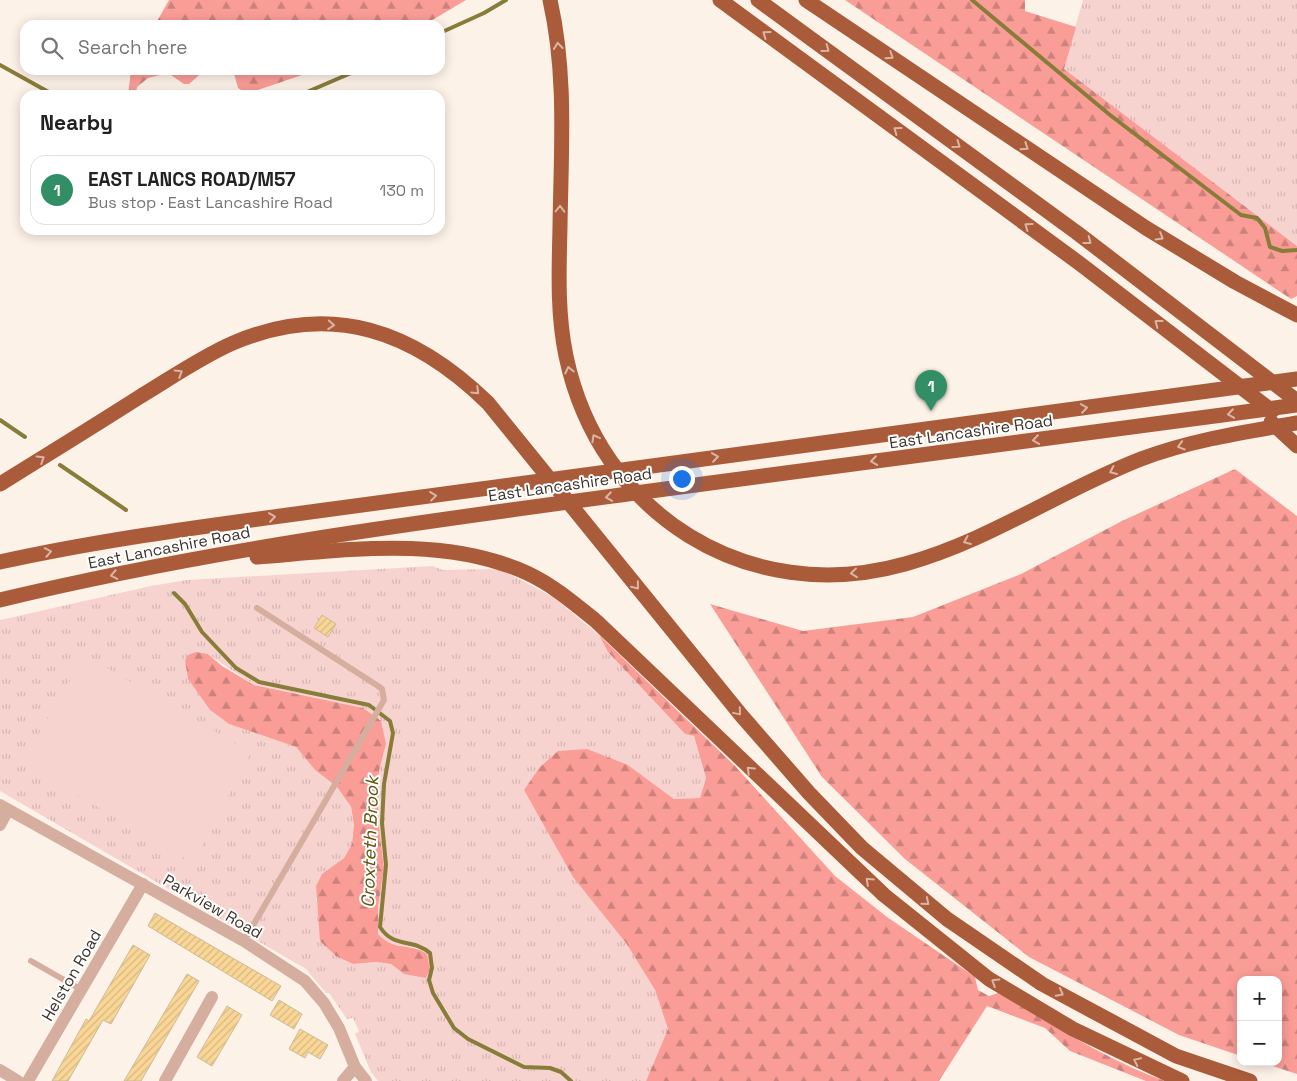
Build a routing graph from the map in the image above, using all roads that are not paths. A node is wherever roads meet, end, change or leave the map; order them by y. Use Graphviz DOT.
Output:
graph roads {
  1 [pos="550,0"];
  2 [pos="720,0"];
  3 [pos="758,0"];
  4 [pos="806,0"];
  5 [pos="1297,315"];
  6 [pos="1197,353"];
  7 [pos="1297,379"];
  8 [pos="1295,401"];
  9 [pos="1297,423"];
  10 [pos="1297,431"];
  11 [pos="1297,446"];
  12 [pos="0,484"];
  13 [pos="0,562"];
  14 [pos="162,565"];
  15 [pos="0,600"];
  16 [pos="257,608"];
  17 [pos="4,807"];
  18 [pos="0,825"];
  19 [pos="143,884"];
  20 [pos="244,941"];
  21 [pos="31,961"];
  22 [pos="80,989"];
  23 [pos="212,997"];
  24 [pos="355,1067"];
  25 [pos="0,1070"];
  26 [pos="18,1081"];
  27 [pos="28,1081"];
  28 [pos="165,1081"];
  29 [pos="343,1081"];
  30 [pos="366,1081"];
  31 [pos="1182,1081"];
  32 [pos="1250,1081"];
  9 -- 1 [label="highway, one-way"];
  6 -- 2 [label="highway, one-way"];
  3 -- 8 [label="highway, one-way"];
  4 -- 5 [label="highway, one-way"];
  6 -- 10 [label="highway"];
  6 -- 11 [label="highway"];
  13 -- 7 [label="highway, East Lancashire Road, one-way"];
  8 -- 14 [label="highway, East Lancashire Road, one-way"];
  12 -- 32 [label="highway, one-way"];
  14 -- 15 [label="highway, East Lancashire Road, one-way"];
  31 -- 14 [label="highway, one-way"];
  16 -- 20 [label="lane"];
  17 -- 18 [label="street"];
  17 -- 19 [label="street, Parkview Road"];
  19 -- 20 [label="street, Parkview Road"];
  19 -- 22 [label="street, Helston Road"];
  20 -- 24 [label="street, Parkview Road"];
  21 -- 22 [label="lane"];
  22 -- 27 [label="street, Helston Road"];
  23 -- 28 [label="street"];
  24 -- 29 [label="street"];
  24 -- 30 [label="street, Parkview Road"];
  25 -- 26 [label="street"];
}
